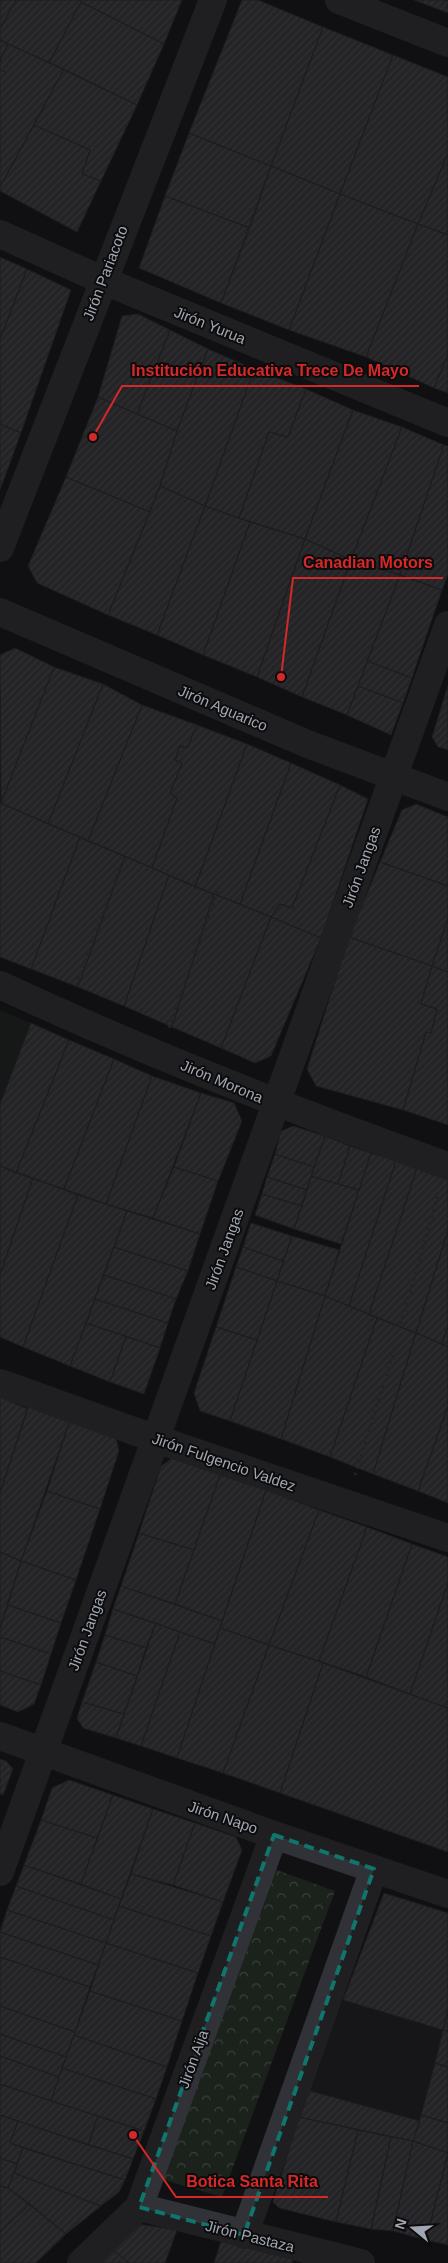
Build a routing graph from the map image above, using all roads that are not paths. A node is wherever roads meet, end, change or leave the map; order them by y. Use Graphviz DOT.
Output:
graph roads {
  1 [pos="213,0"];
  2 [pos="339,0"];
  3 [pos="448,43"];
  4 [pos="0,234"];
  5 [pos="102,280"];
  6 [pos="448,423"];
  7 [pos="0,548"];
  8 [pos="0,612"];
  9 [pos="448,625"];
  10 [pos="393,778"];
  11 [pos="448,797"];
  12 [pos="0,985"];
  13 [pos="276,1103"];
  14 [pos="447,1166"];
  15 [pos="0,1383"];
  16 [pos="156,1439"];
  17 [pos="448,1538"];
  18 [pos="0,1736"];
  19 [pos="43,1753"];
  20 [pos="274,1835"];
  21 [pos="374,1869"];
  22 [pos="0,1872"];
  23 [pos="448,1894"];
  24 [pos="139,2207"];
  25 [pos="244,2235"];
  26 [pos="316,2258"];
  27 [pos="81,2263"];
  28 [pos="361,2263"];
  1 -- 5 [label="street, Jirón Pariacoto"];
  2 -- 3 [label="street"];
  4 -- 5 [label="street, Jirón Yurua"];
  5 -- 6 [label="street, Jirón Yurua"];
  5 -- 7 [label="street, Jirón Pariacoto"];
  8 -- 10 [label="street, Jirón Aguarico"];
  9 -- 10 [label="street, Jirón Jangas"];
  10 -- 11 [label="street, Jirón Aguarico"];
  10 -- 13 [label="street, Jirón Jangas"];
  12 -- 13 [label="street, Jirón Morona"];
  13 -- 14 [label="street, Jirón Morona"];
  13 -- 16 [label="street, Jirón Jangas"];
  15 -- 16 [label="street, Jirón Fulgencio Valdez"];
  16 -- 17 [label="street, Jirón Fulgencio Valdez"];
  16 -- 19 [label="street, Jirón Jangas"];
  18 -- 19 [label="street, Jirón Napo"];
  19 -- 20 [label="street, Jirón Napo"];
  19 -- 22 [label="street, Jirón Jangas"];
  20 -- 21 [label="street, Jirón Napo"];
  20 -- 24 [label="street, Jirón Aija"];
  21 -- 23 [label="street, Jirón Napo"];
  21 -- 25 [label="street"];
  24 -- 25 [label="street, Jirón Pastaza"];
  24 -- 27 [label="street, Jirón Aija"];
  25 -- 26 [label="street, Jirón Pastaza"];
  26 -- 28 [label="street, Jirón Pastaza"];
}
